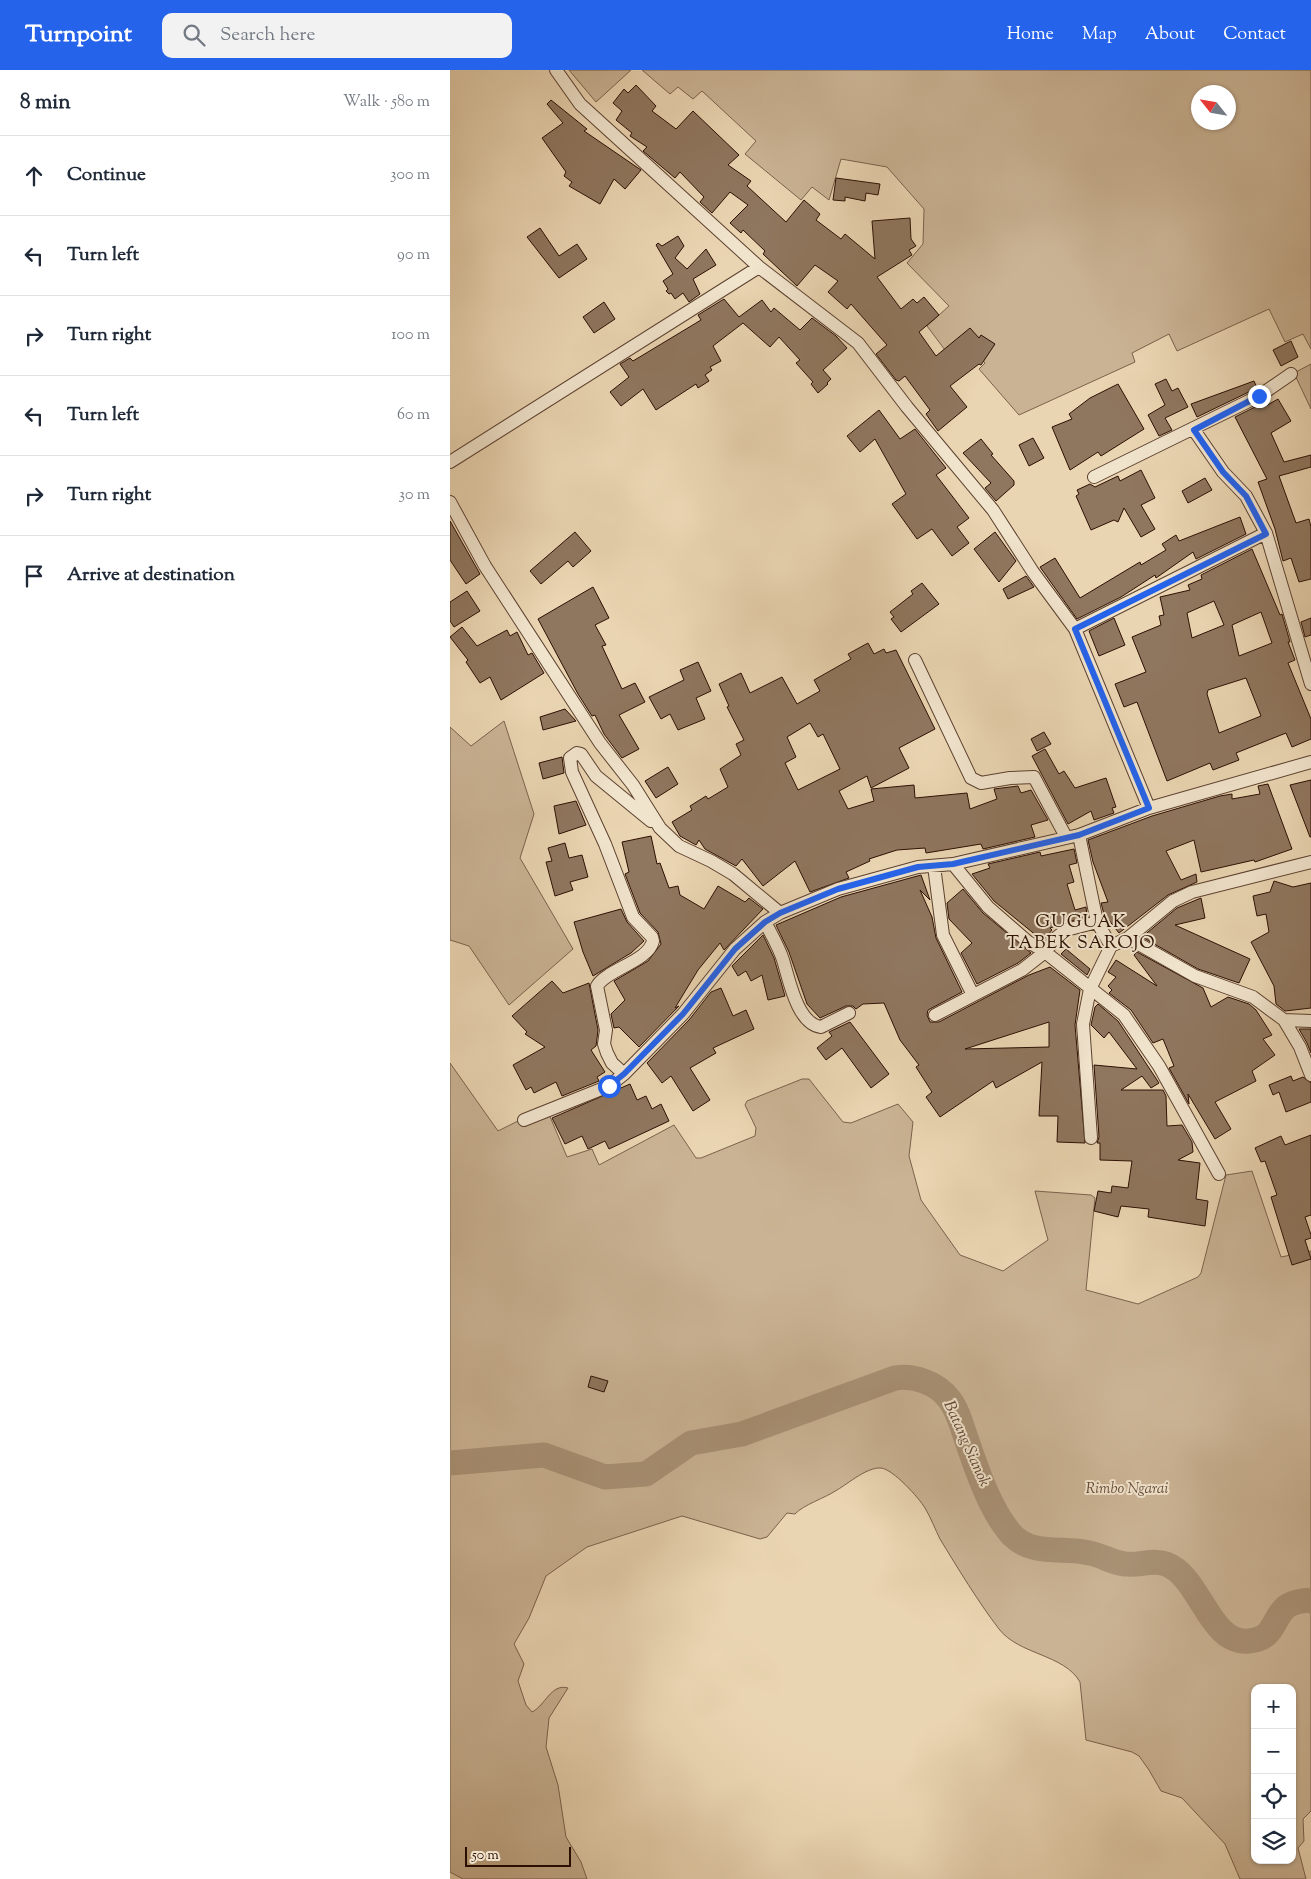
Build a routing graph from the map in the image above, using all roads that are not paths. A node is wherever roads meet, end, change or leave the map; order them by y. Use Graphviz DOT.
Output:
graph roads {
  1 [pos="556,70"];
  2 [pos="759,267"];
  3 [pos="1291,374"];
  4 [pos="1194,430"];
  5 [pos="450,462"];
  6 [pos="1094,477"];
  7 [pos="450,502"];
  8 [pos="1266,534"];
  9 [pos="1075,629"];
  10 [pos="915,660"];
  11 [pos="1311,684"];
  12 [pos="600,743"];
  13 [pos="581,754"];
  14 [pos="1311,762"];
  15 [pos="1149,808"];
  16 [pos="660,828"];
  17 [pos="1079,835"];
  18 [pos="1066,837"];
  19 [pos="1311,862"];
  20 [pos="953,864"];
  21 [pos="934,866"];
  22 [pos="780,913"];
  23 [pos="765,922"];
  24 [pos="1097,922"];
  25 [pos="1128,938"];
  26 [pos="1111,946"];
  27 [pos="1045,952"];
  28 [pos="1090,989"];
  29 [pos="973,995"];
  30 [pos="849,1013"];
  31 [pos="935,1015"];
  32 [pos="1284,1020"];
  33 [pos="1311,1021"];
  34 [pos="624,1074"];
  35 [pos="1311,1074"];
  36 [pos="524,1120"];
  37 [pos="1091,1138"];
  38 [pos="1219,1174"];
  1 -- 2 [label="street"];
  2 -- 5 [label="street"];
  2 -- 9 [label="street"];
  3 -- 4 [label="street"];
  4 -- 6 [label="street"];
  4 -- 8 [label="street"];
  7 -- 12 [label="street"];
  8 -- 9 [label="street"];
  8 -- 11 [label="street"];
  9 -- 15 [label="street"];
  10 -- 18 [label="street"];
  12 -- 13 [label="street"];
  12 -- 16 [label="street"];
  13 -- 16 [label="street"];
  13 -- 34 [label="street"];
  14 -- 15 [label="street"];
  15 -- 17 [label="street"];
  16 -- 22 [label="street"];
  17 -- 18 [label="street"];
  17 -- 24 [label="street"];
  18 -- 20 [label="street"];
  19 -- 25 [label="street"];
  20 -- 21 [label="street"];
  20 -- 27 [label="street"];
  21 -- 22 [label="street"];
  21 -- 29 [label="street"];
  22 -- 23 [label="street"];
  23 -- 30 [label="street"];
  23 -- 34 [label="street"];
  24 -- 26 [label="street"];
  24 -- 27 [label="street"];
  25 -- 26 [label="street"];
  25 -- 32 [label="street"];
  26 -- 28 [label="street"];
  27 -- 28 [label="street"];
  27 -- 29 [label="street"];
  28 -- 37 [label="street"];
  28 -- 38 [label="street"];
  29 -- 31 [label="street"];
  32 -- 33 [label="street"];
  32 -- 35 [label="street"];
  34 -- 36 [label="street"];
}
